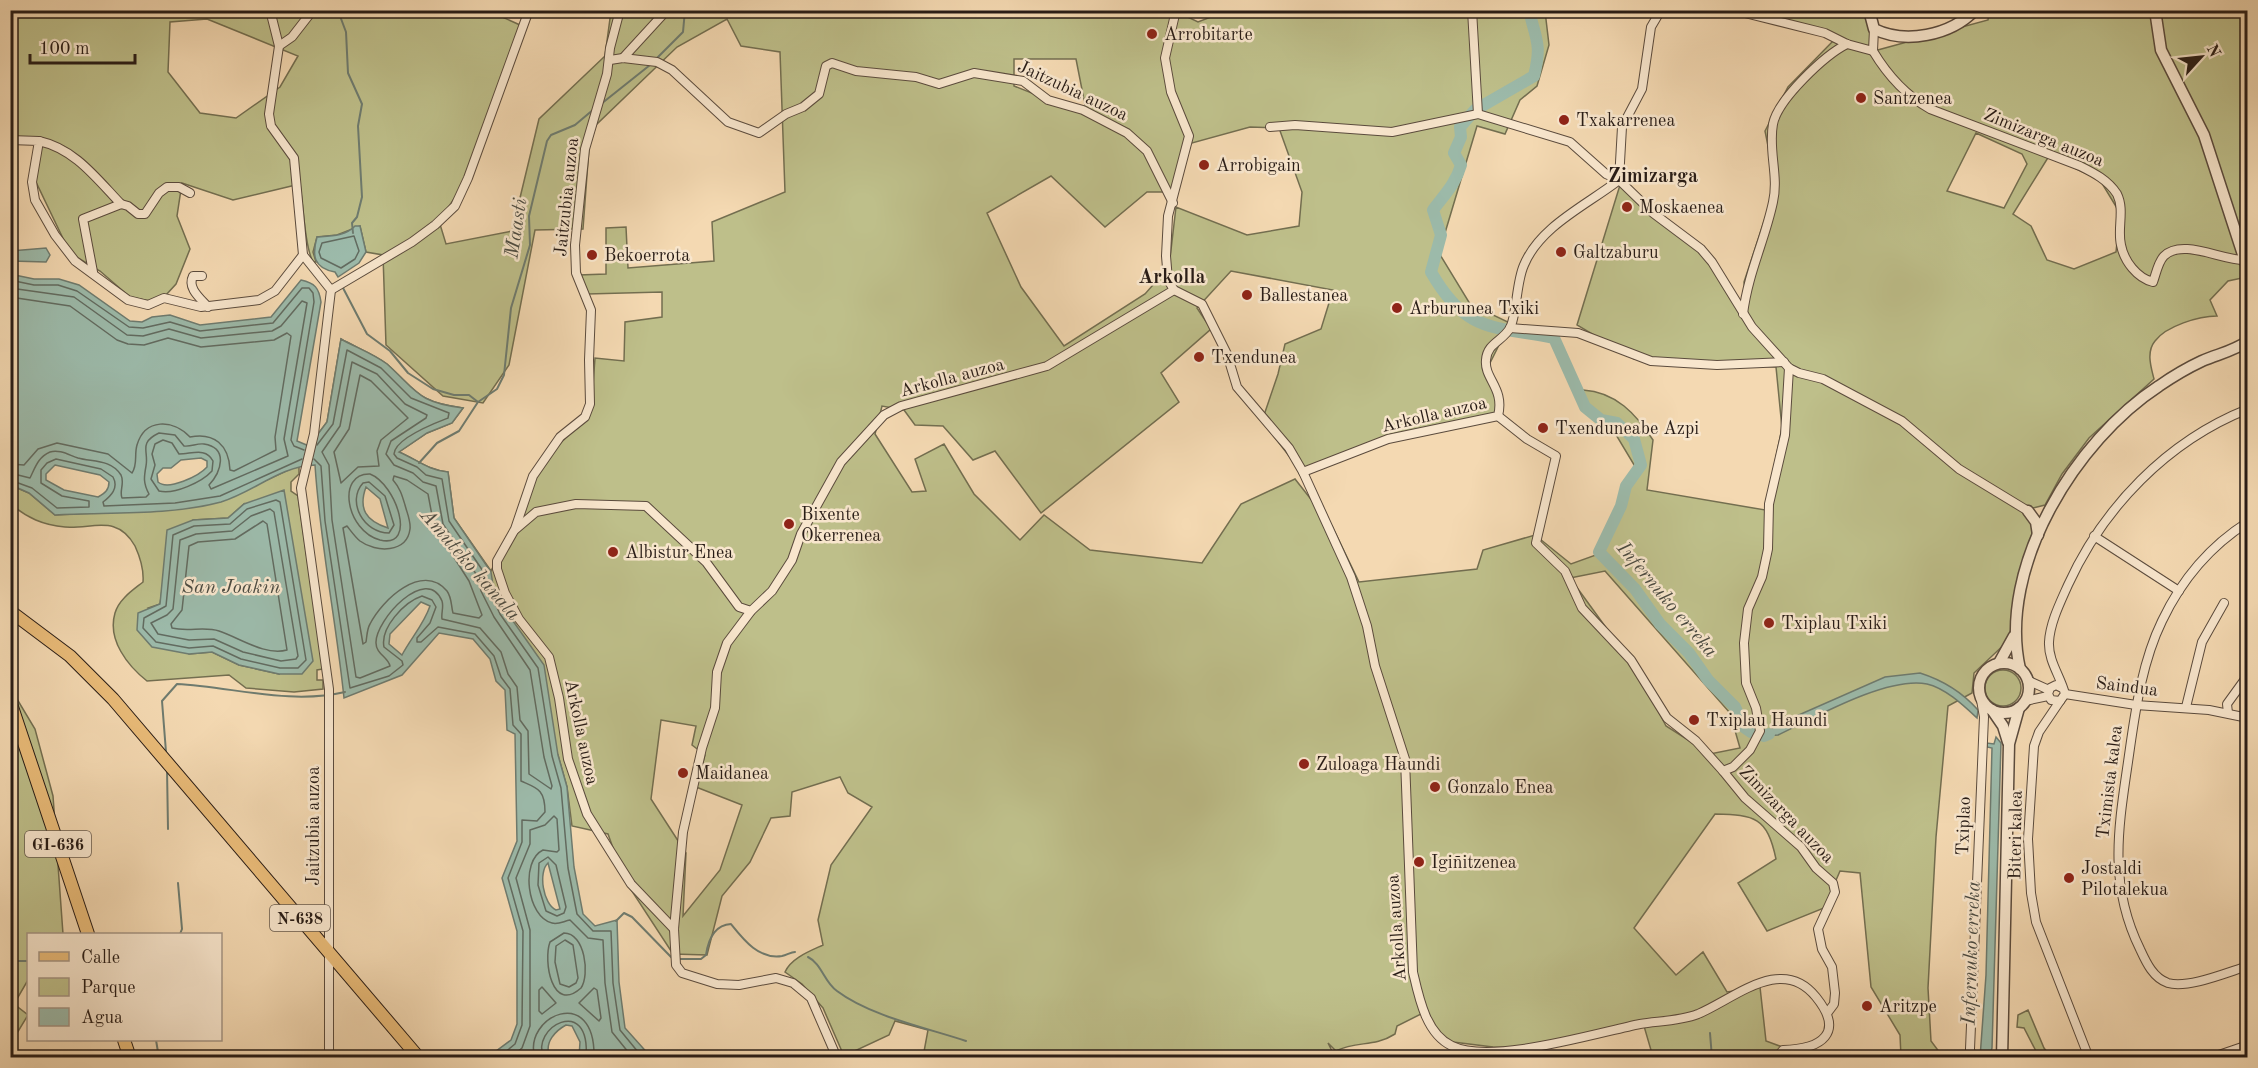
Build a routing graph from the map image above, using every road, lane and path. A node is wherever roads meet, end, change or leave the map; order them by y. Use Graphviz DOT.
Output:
graph roads {
  1 [pos="270,10"];
  2 [pos="313,10"];
  3 [pos="529,10"];
  4 [pos="620,10"];
  5 [pos="666,10"];
  6 [pos="1176,10"];
  7 [pos="1472,10"];
  8 [pos="1661,10"];
  9 [pos="1733,10"];
  10 [pos="1869,10"];
  11 [pos="1975,10"];
  12 [pos="2155,10"];
  13 [pos="1874,29"];
  14 [pos="1847,44"];
  15 [pos="279,46"];
  16 [pos="1873,51"];
  17 [pos="623,58"];
  18 [pos="610,60"];
  19 [pos="1478,110"];
  20 [pos="1270,127"];
  21 [pos="10,140"];
  22 [pos="39,141"];
  23 [pos="1619,180"];
  24 [pos="190,193"];
  25 [pos="1173,203"];
  26 [pos="121,204"];
  27 [pos="303,255"];
  28 [pos="2246,265"];
  29 [pos="93,272"];
  30 [pos="202,276"];
  31 [pos="331,290"];
  32 [pos="1174,290"];
  33 [pos="208,307"];
  34 [pos="1743,314"];
  35 [pos="1510,328"];
  36 [pos="2247,341"];
  37 [pos="2232,350"];
  38 [pos="2247,351"];
  39 [pos="1786,365"];
  40 [pos="2247,409"];
  41 [pos="1498,416"];
  42 [pos="1303,472"];
  43 [pos="2050,508"];
  44 [pos="2028,511"];
  45 [pos="2247,522"];
  46 [pos="515,529"];
  47 [pos="2038,535"];
  48 [pos="2094,536"];
  49 [pos="498,561"];
  50 [pos="2179,591"];
  51 [pos="2224,603"];
  52 [pos="10,611"];
  53 [pos="751,611"];
  54 [pos="2016,630"];
  55 [pos="1999,663"];
  56 [pos="2020,669"];
  57 [pos="2247,675"];
  58 [pos="2027,680"];
  59 [pos="2055,694"];
  60 [pos="1982,700"];
  61 [pos="10,701"];
  62 [pos="2022,705"];
  63 [pos="2136,705"];
  64 [pos="2186,707"];
  65 [pos="1992,710"];
  66 [pos="2228,713"];
  67 [pos="10,716"];
  68 [pos="2247,718"];
  69 [pos="2009,744"];
  70 [pos="1723,771"];
  71 [pos="35,776"];
  72 [pos="674,929"];
  73 [pos="88,933"];
  74 [pos="330,954"];
  75 [pos="2247,966"];
  76 [pos="1828,1012"];
  77 [pos="124,1041"];
  78 [pos="2247,1045"];
  79 [pos="130,1058"];
  80 [pos="329,1058"];
  81 [pos="419,1058"];
  82 [pos="837,1058"];
  83 [pos="1776,1058"];
  84 [pos="1977,1058"];
  85 [pos="2002,1058"];
  86 [pos="2089,1058"];
  87 [pos="2210,1058"];
  1 -- 15 [label="street"];
  2 -- 15 [label="street"];
  3 -- 31 [label="street"];
  4 -- 18 [label="street, Jaitzubia auzoa"];
  5 -- 17 [label="street"];
  6 -- 25 [label="street"];
  7 -- 19 [label="street"];
  8 -- 23 [label="street"];
  9 -- 14 [label="street"];
  10 -- 13 [label="street"];
  11 -- 13 [label="street"];
  12 -- 28 [label="street"];
  13 -- 16 [label="street"];
  14 -- 16 [label="street"];
  14 -- 34 [label="street"];
  15 -- 27 [label="street"];
  16 -- 28 [label="street, Zimizarga auzoa"];
  17 -- 18 [label="street, Jaitzubia auzoa"];
  17 -- 25 [label="street, Jaitzubia auzoa"];
  18 -- 46 [label="street, Jaitzubia auzoa"];
  19 -- 20 [label="street"];
  19 -- 23 [label="street"];
  21 -- 22 [label="street"];
  22 -- 26 [label="street"];
  22 -- 29 [label="street"];
  23 -- 34 [label="street"];
  23 -- 35 [label="street"];
  24 -- 26 [label="street"];
  25 -- 32 [label="street"];
  26 -- 29 [label="street"];
  27 -- 31 [label="street"];
  27 -- 33 [label="street"];
  29 -- 33 [label="street"];
  30 -- 33 [label="street"];
  31 -- 74 [label="street, Jaitzubia auzoa"];
  32 -- 42 [label="street, Arkolla auzoa"];
  32 -- 53 [label="street, Arkolla auzoa"];
  34 -- 39 [label="street"];
  35 -- 39 [label="street"];
  35 -- 41 [label="street, Arkolla auzoa"];
  36 -- 37 [label="street"];
  37 -- 38 [label="street"];
  37 -- 43 [label="street"];
  39 -- 44 [label="street"];
  39 -- 70 [label="street, Zimizarga auzoa"];
  40 -- 48 [label="street"];
  41 -- 42 [label="street, Arkolla auzoa"];
  41 -- 70 [label="street, Zimizarga auzoa"];
  42 -- 76 [label="street, Arkolla auzoa"];
  43 -- 44 [label="street"];
  43 -- 47 [label="street"];
  44 -- 47 [label="street"];
  45 -- 50 [label="street"];
  46 -- 49 [label="street, Jaitzubia auzoa"];
  46 -- 53 [label="street"];
  47 -- 54 [label="street"];
  48 -- 50 [label="street"];
  48 -- 59 [label="street"];
  49 -- 72 [label="street, Arkolla auzoa"];
  50 -- 63 [label="street"];
  51 -- 64 [label="street"];
  52 -- 74 [label="main road, N-638"];
  53 -- 72 [label="street, Arkolla auzoa"];
  54 -- 55 [label="street"];
  54 -- 56 [label="street"];
  55 -- 56 [label="street"];
  55 -- 60 [label="street"];
  56 -- 58 [label="street"];
  57 -- 66 [label="street"];
  58 -- 59 [label="street"];
  58 -- 62 [label="street"];
  59 -- 62 [label="street"];
  59 -- 63 [label="street, Saindua"];
  59 -- 86 [label="street, Biteri kalea"];
  60 -- 65 [label="street"];
  60 -- 84 [label="street, Txiplao"];
  61 -- 71 [label="main road, GI-636"];
  62 -- 65 [label="street"];
  62 -- 69 [label="street"];
  63 -- 64 [label="street, Saindua"];
  63 -- 75 [label="street, Tximista kalea"];
  64 -- 66 [label="street, Saindua"];
  65 -- 69 [label="street"];
  66 -- 68 [label="street, Saindua"];
  67 -- 71 [label="main road, GI-636"];
  69 -- 85 [label="street"];
  70 -- 76 [label="street, Zimizarga auzoa"];
  71 -- 73 [label="main road, GI-636"];
  72 -- 82 [label="street, Arkolla auzoa"];
  74 -- 80 [label="street, Jaitzubia auzoa"];
  74 -- 81 [label="main road, N-638"];
  76 -- 83 [label="street"];
  77 -- 79 [label="main road"];
  78 -- 87 [label="street"];
}
